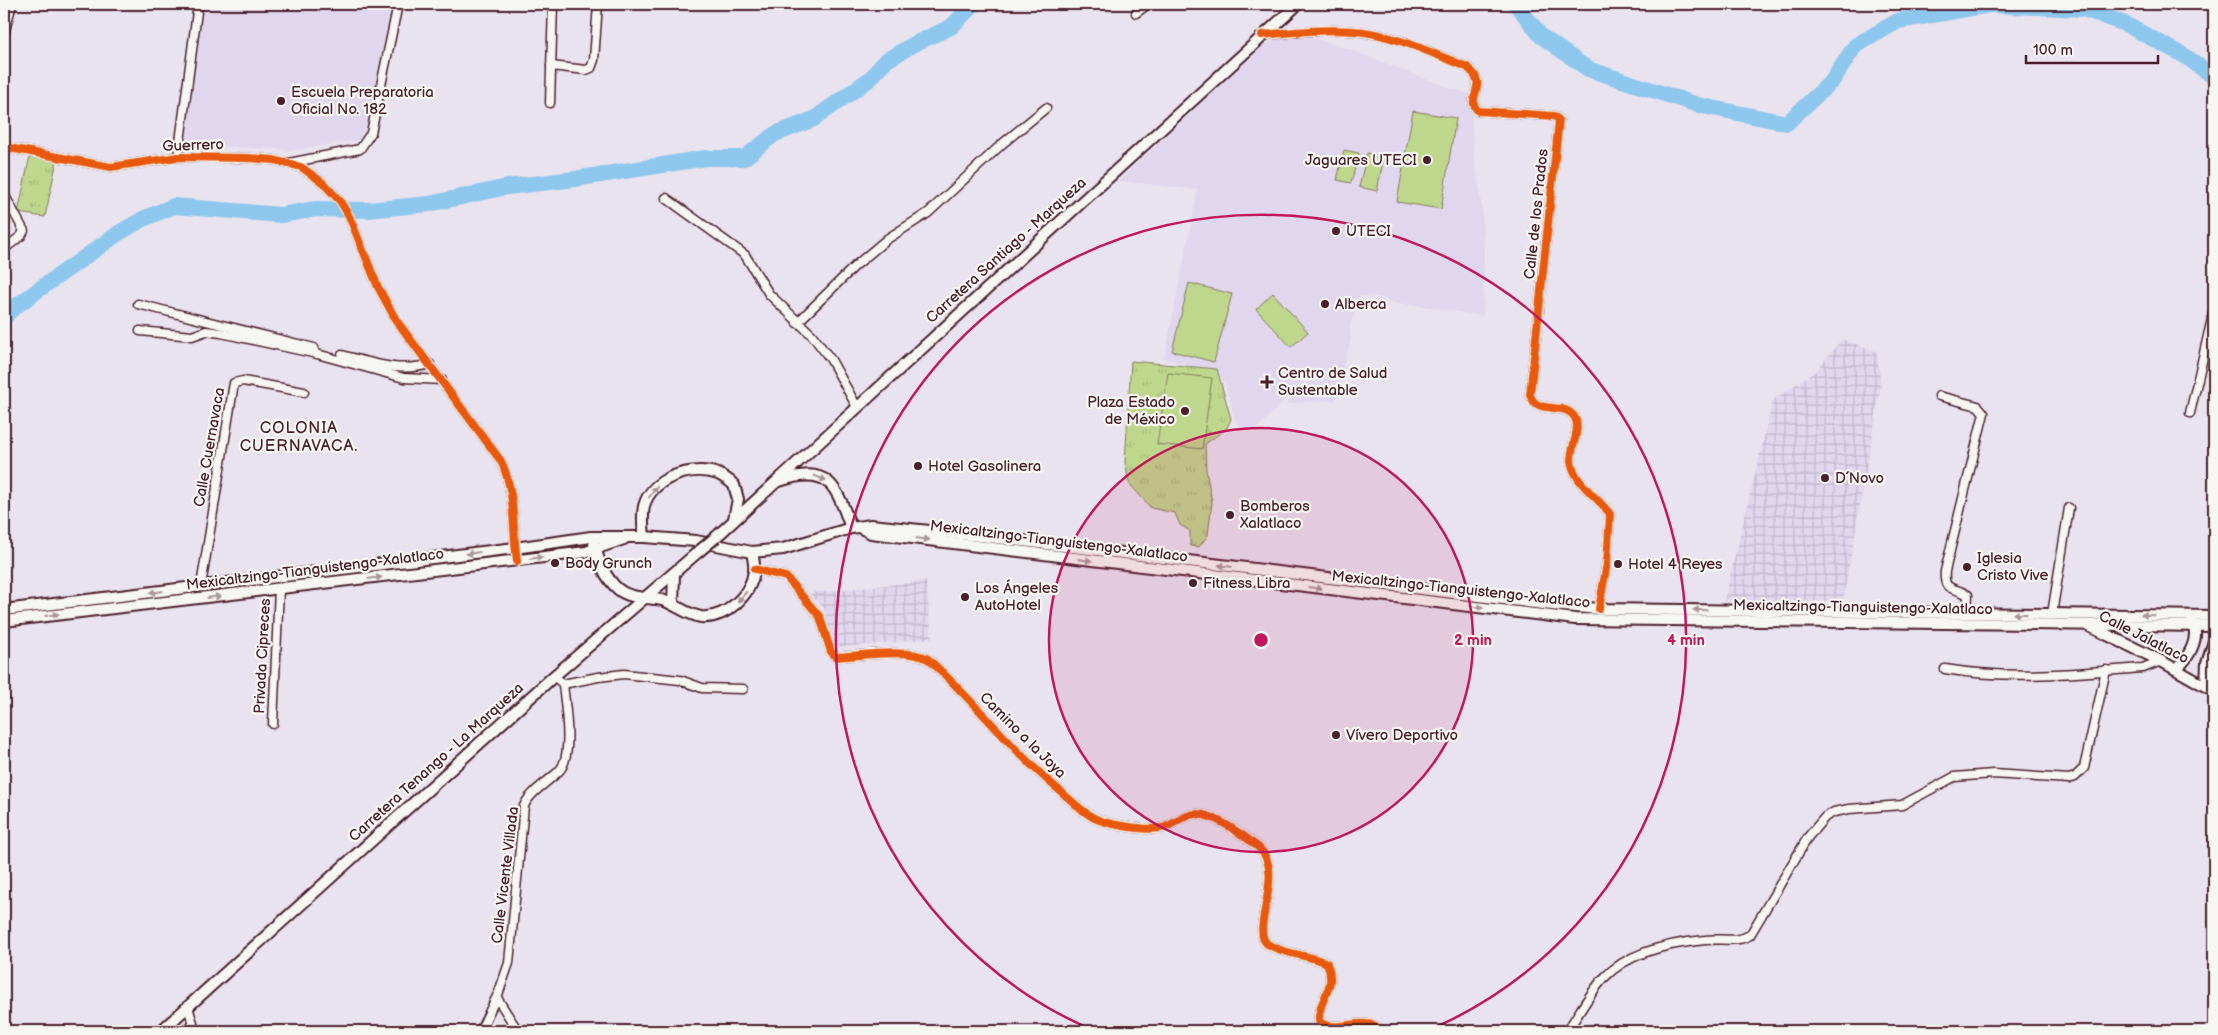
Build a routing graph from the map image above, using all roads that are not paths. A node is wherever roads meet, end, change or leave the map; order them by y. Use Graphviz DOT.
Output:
graph roads {
  1 [pos="12,4"];
  2 [pos="198,4"];
  3 [pos="398,4"];
  4 [pos="553,4"];
  5 [pos="598,4"];
  6 [pos="1148,4"];
  7 [pos="1298,4"];
  8 [pos="1136,13"];
  9 [pos="4,34"];
  10 [pos="1262,35"];
  11 [pos="551,66"];
  12 [pos="550,103"];
  13 [pos="1046,108"];
  14 [pos="4,147"];
  15 [pos="178,157"];
  16 [pos="289,163"];
  17 [pos="4,194"];
  18 [pos="666,198"];
  19 [pos="4,249"];
  20 [pos="138,304"];
  21 [pos="2214,310"];
  22 [pos="797,322"];
  23 [pos="140,331"];
  24 [pos="430,364"];
  25 [pos="442,380"];
  26 [pos="304,392"];
  27 [pos="1939,396"];
  28 [pos="857,407"];
  29 [pos="2190,413"];
  30 [pos="774,483"];
  31 [pos="2069,508"];
  32 [pos="734,519"];
  33 [pos="855,528"];
  34 [pos="591,537"];
  35 [pos="627,538"];
  36 [pos="644,538"];
  37 [pos="515,548"];
  38 [pos="595,550"];
  39 [pos="752,552"];
  40 [pos="517,560"];
  41 [pos="754,569"];
  42 [pos="674,574"];
  43 [pos="201,586"];
  44 [pos="279,589"];
  45 [pos="643,598"];
  46 [pos="673,604"];
  47 [pos="1599,609"];
  48 [pos="4,610"];
  49 [pos="1967,613"];
  50 [pos="2052,614"];
  51 [pos="2069,614"];
  52 [pos="2182,616"];
  53 [pos="2214,616"];
  54 [pos="4,621"];
  55 [pos="2086,625"];
  56 [pos="2194,626"];
  57 [pos="2214,626"];
  58 [pos="2214,641"];
  59 [pos="2161,661"];
  60 [pos="1945,669"];
  61 [pos="2176,669"];
  62 [pos="2106,670"];
  63 [pos="554,676"];
  64 [pos="563,684"];
  65 [pos="2210,688"];
  66 [pos="743,689"];
  67 [pos="272,724"];
  68 [pos="497,998"];
  69 [pos="188,1007"];
  70 [pos="161,1031"];
  71 [pos="188,1031"];
  72 [pos="480,1031"];
  73 [pos="518,1031"];
  74 [pos="1384,1031"];
  75 [pos="1567,1031"];
  1 -- 9 [label="street"];
  2 -- 15 [label="street"];
  3 -- 16 [label="street"];
  4 -- 11 [label="street"];
  5 -- 11 [label="street"];
  6 -- 8 [label="street"];
  7 -- 10 [label="main road, Carretera Santiago - Marqueza"];
  10 -- 28 [label="main road, Carretera Santiago - Marqueza"];
  10 -- 47 [label="street, Calle de los Prados"];
  11 -- 12 [label="street"];
  13 -- 22 [label="street"];
  14 -- 15 [label="street, Guerrero"];
  15 -- 16 [label="street, Guerrero"];
  16 -- 24 [label="street, Guerrero"];
  17 -- 19 [label="street"];
  18 -- 22 [label="street"];
  20 -- 24 [label="street"];
  21 -- 29 [label="street"];
  22 -- 28 [label="street"];
  23 -- 25 [label="street"];
  24 -- 25 [label="street, Guerrero"];
  25 -- 37 [label="street, Guerrero"];
  26 -- 43 [label="street, Calle Cuernavaca"];
  27 -- 49 [label="street"];
  28 -- 30 [label="main road, Carretera Santiago - Marqueza"];
  30 -- 32 [label="main road, Carretera Santiago - Marqueza"];
  30 -- 33 [label="main road, one-way"];
  31 -- 50 [label="street"];
  36 -- 32 [label="main road, one-way"];
  32 -- 42 [label="main road, Carretera Tenango - La Marqueza, bridge"];
  33 -- 39 [label="main road, Mexicaltzingo-Tianguistengo-Xalatlaco"];
  47 -- 33 [label="main road, Mexicaltzingo-Tianguistengo-Xalatlaco, one-way"];
  33 -- 55 [label="main road, Mexicaltzingo-Tianguistengo-Xalatlaco, one-way"];
  34 -- 35 [label="main road, Mexicaltzingo-Tianguistengo-Xalatlaco"];
  34 -- 37 [label="main road, Mexicaltzingo-Tianguistengo-Xalatlaco"];
  34 -- 38 [label="main road"];
  35 -- 36 [label="main road, Mexicaltzingo-Tianguistengo-Xalatlaco"];
  35 -- 38 [label="main road, Mexicaltzingo-Tianguistengo-Xalatlaco"];
  36 -- 39 [label="main road, Mexicaltzingo-Tianguistengo-Xalatlaco"];
  37 -- 40 [label="street, Guerrero"];
  37 -- 43 [label="main road, Mexicaltzingo-Tianguistengo-Xalatlaco, one-way"];
  40 -- 38 [label="main road, Mexicaltzingo-Tianguistengo-Xalatlaco, one-way"];
  38 -- 45 [label="main road"];
  39 -- 41 [label="main road"];
  44 -- 40 [label="main road, Mexicaltzingo-Tianguistengo-Xalatlaco, one-way"];
  41 -- 46 [label="main road, one-way"];
  41 -- 74 [label="street, Camino a la Joya"];
  42 -- 45 [label="main road, Carretera Tenango - La Marqueza"];
  42 -- 46 [label="main road"];
  43 -- 48 [label="main road, Mexicaltzingo-Tianguistengo-Xalatlaco, one-way"];
  54 -- 44 [label="main road, Mexicaltzingo-Tianguistengo-Xalatlaco, one-way"];
  44 -- 67 [label="street, Privada Cipreces"];
  45 -- 46 [label="main road"];
  45 -- 63 [label="main road, Carretera Tenango - La Marqueza"];
  49 -- 47 [label="main road, Mexicaltzingo-Tianguistengo-Xalatlaco, one-way"];
  50 -- 49 [label="main road, Mexicaltzingo-Tianguistengo-Xalatlaco, one-way"];
  50 -- 51 [label="main road, Mexicaltzingo-Tianguistengo-Xalatlaco"];
  52 -- 51 [label="main road, Mexicaltzingo-Tianguistengo-Xalatlaco, one-way"];
  51 -- 55 [label="main road, Calle Jalatlaco"];
  52 -- 53 [label="main road, Mexicaltzingo-Tianguistengo-Xalatlaco"];
  52 -- 56 [label="main road"];
  55 -- 56 [label="main road, Mexicaltzingo-Tianguistengo-Xalatlaco"];
  55 -- 59 [label="main road, Calle Jalatlaco"];
  56 -- 57 [label="main road, Mexicaltzingo-Tianguistengo-Xalatlaco"];
  56 -- 61 [label="main road"];
  58 -- 65 [label="main road"];
  59 -- 61 [label="main road, Calle Jalatlaco"];
  59 -- 62 [label="street"];
  60 -- 62 [label="street"];
  61 -- 65 [label="main road, Calle Jalatlaco"];
  62 -- 75 [label="street"];
  63 -- 64 [label="street"];
  63 -- 69 [label="main road, Carretera Tenango - La Marqueza"];
  64 -- 66 [label="street"];
  64 -- 68 [label="street, Calle Vicente Villada"];
  68 -- 72 [label="street, Calle Vicente Villada"];
  68 -- 73 [label="street"];
  69 -- 70 [label="main road, Carretera Tenango - La Marqueza"];
  69 -- 71 [label="street"];
}
